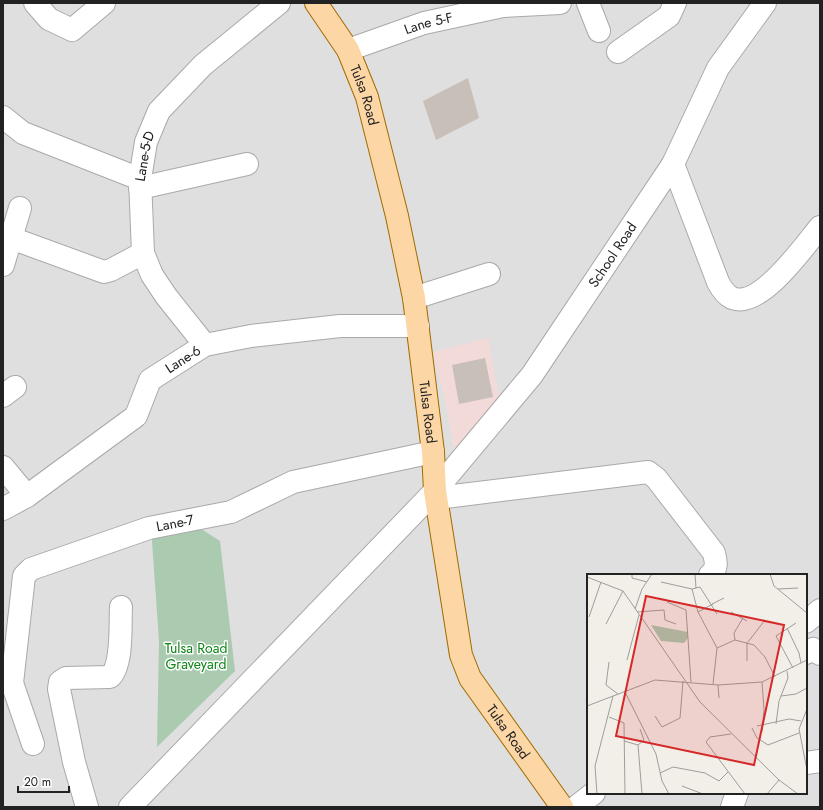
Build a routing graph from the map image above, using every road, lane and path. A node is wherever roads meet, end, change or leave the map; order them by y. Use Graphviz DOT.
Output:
graph roads {
  1 [pos="35,3"];
  2 [pos="104,3"];
  3 [pos="279,3"];
  4 [pos="316,3"];
  5 [pos="560,3"];
  6 [pos="588,3"];
  7 [pos="675,3"];
  8 [pos="765,3"];
  9 [pos="599,31"];
  10 [pos="348,50"];
  11 [pos="618,52"];
  12 [pos="3,117"];
  13 [pos="247,164"];
  14 [pos="673,164"];
  15 [pos="140,184"];
  16 [pos="20,208"];
  17 [pos="820,227"];
  18 [pos="11,238"];
  19 [pos="143,253"];
  20 [pos="3,265"];
  21 [pos="489,274"];
  22 [pos="414,298"];
  23 [pos="418,326"];
  24 [pos="205,345"];
  25 [pos="433,452"];
  26 [pos="3,467"];
  27 [pos="436,495"];
  28 [pos="27,496"];
  29 [pos="3,509"];
  30 [pos="711,574"];
  31 [pos="121,606"];
  32 [pos="820,610"];
  33 [pos="807,621"];
  34 [pos="807,652"];
  35 [pos="820,654"];
  36 [pos="7,683"];
  37 [pos="33,744"];
  38 [pos="820,761"];
  39 [pos="807,763"];
  40 [pos="593,794"];
  41 [pos="737,794"];
  42 [pos="87,807"];
  43 [pos="130,807"];
  44 [pos="562,807"];
  45 [pos="576,807"];
  46 [pos="732,807"];
  1 -- 2 [label="street"];
  3 -- 15 [label="street, Lane-5-D"];
  4 -- 10 [label="main road, Tulsa Road"];
  5 -- 10 [label="street, Lane 5-F"];
  6 -- 9 [label="street"];
  7 -- 11 [label="street"];
  8 -- 14 [label="street, School Road"];
  10 -- 22 [label="main road, Tulsa Road"];
  12 -- 15 [label="street"];
  13 -- 15 [label="street"];
  14 -- 17 [label="street"];
  14 -- 27 [label="street, School Road"];
  15 -- 19 [label="street, Lane-5-D"];
  16 -- 18 [label="street"];
  18 -- 19 [label="street"];
  18 -- 20 [label="street"];
  19 -- 24 [label="street, Lane-5-D"];
  21 -- 22 [label="street"];
  22 -- 23 [label="main road, Tulsa Road"];
  23 -- 24 [label="street, Lane-6"];
  23 -- 25 [label="main road, Tulsa Road"];
  24 -- 28 [label="street, Lane-6"];
  25 -- 27 [label="main road, Tulsa Road"];
  25 -- 36 [label="street, Lane-7"];
  26 -- 28 [label="street"];
  27 -- 30 [label="street"];
  27 -- 43 [label="street, School Road"];
  27 -- 44 [label="main road, Tulsa Road"];
  28 -- 29 [label="street, Lane-6"];
  31 -- 42 [label="street"];
  32 -- 33 [label="street"];
  34 -- 35 [label="street"];
  36 -- 37 [label="street"];
  38 -- 39 [label="street"];
  40 -- 45 [label="street"];
  41 -- 46 [label="street"];
}
